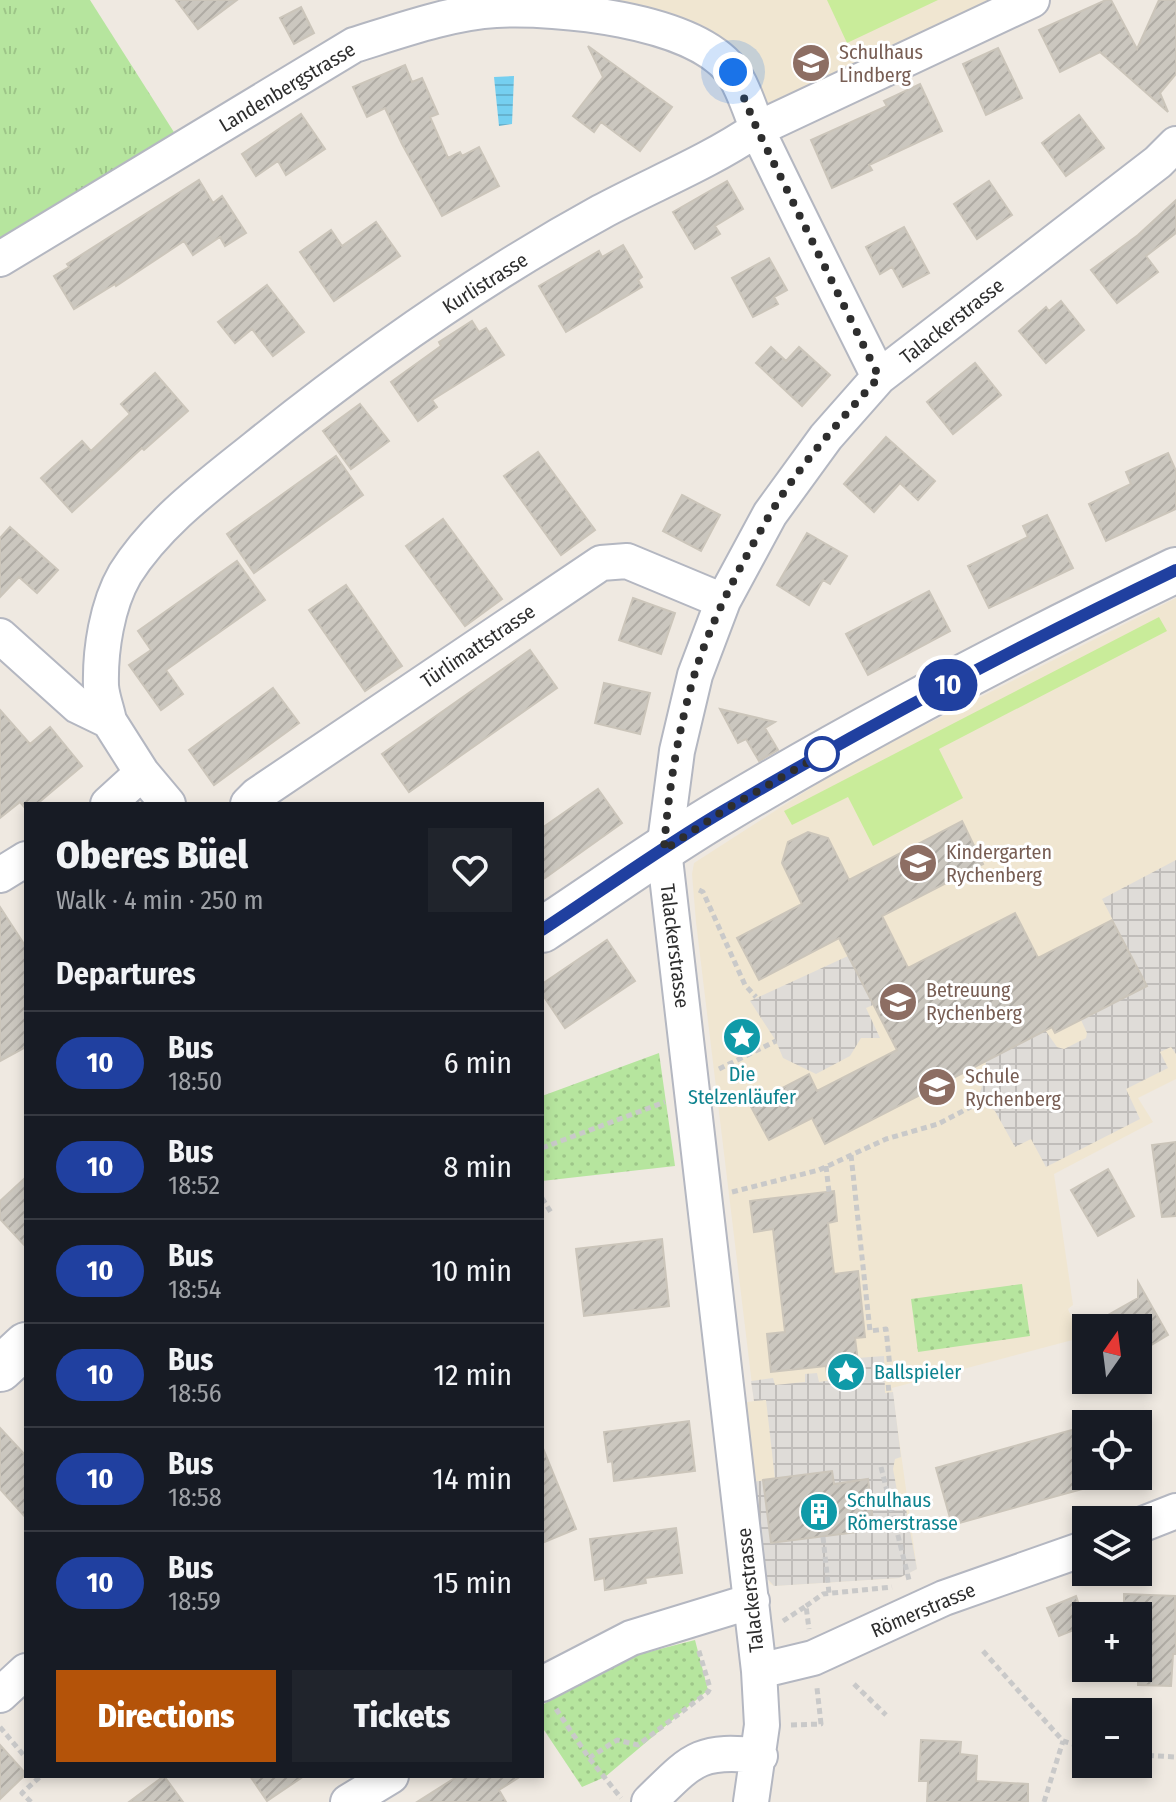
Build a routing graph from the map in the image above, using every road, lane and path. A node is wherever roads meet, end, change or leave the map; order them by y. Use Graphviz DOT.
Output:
graph roads {
  1 [pos="1032,0"];
  2 [pos="757,129"];
  3 [pos="1176,144"];
  4 [pos="0,259"];
  5 [pos="879,377"];
  6 [pos="1176,570"];
  7 [pos="723,601"];
  8 [pos="0,636"];
  9 [pos="109,721"];
  10 [pos="142,773"];
  11 [pos="110,802"];
  12 [pos="166,802"];
  13 [pos="250,802"];
  14 [pos="664,850"];
  15 [pos="24,860"];
  16 [pos="0,875"];
  17 [pos="693,886"];
  18 [pos="544,929"];
  19 [pos="756,997"];
  20 [pos="776,1041"];
  21 [pos="708,1075"];
  22 [pos="984,1100"];
  23 [pos="671,1101"];
  24 [pos="544,1147"];
  25 [pos="851,1155"];
  26 [pos="826,1166"];
  27 [pos="829,1192"];
  28 [pos="723,1194"];
  29 [pos="544,1201"];
  30 [pos="552,1214"];
  31 [pos="24,1347"];
  32 [pos="0,1369"];
  33 [pos="889,1393"];
  34 [pos="881,1467"];
  35 [pos="1176,1511"];
  36 [pos="1152,1520"];
  37 [pos="823,1537"];
  38 [pos="1072,1553"];
  39 [pos="909,1574"];
  40 [pos="902,1586"];
  41 [pos="829,1593"];
  42 [pos="806,1606"];
  43 [pos="762,1615"];
  44 [pos="686,1621"];
  45 [pos="810,1636"];
  46 [pos="983,1651"];
  47 [pos="759,1671"];
  48 [pos="24,1673"];
  49 [pos="815,1679"];
  50 [pos="854,1684"];
  51 [pos="546,1692"];
  52 [pos="0,1695"];
  53 [pos="886,1715"];
  54 [pos="782,1726"];
  55 [pos="0,1727"];
  56 [pos="1063,1741"];
  57 [pos="1072,1744"];
  58 [pos="24,1756"];
  59 [pos="760,1756"];
  60 [pos="1152,1756"];
  61 [pos="1176,1757"];
  62 [pos="589,1758"];
  63 [pos="39,1778"];
  64 [pos="388,1778"];
  65 [pos="613,1788"];
  66 [pos="31,1802"];
  67 [pos="348,1802"];
  68 [pos="649,1802"];
  69 [pos="751,1802"];
  70 [pos="1044,1802"];
  1 -- 2 [label="street, Kurlistrasse"];
  2 -- 4 [label="street, Landenbergstrasse"];
  2 -- 5 [label="street, Landenbergstrasse"];
  2 -- 9 [label="street, Kurlistrasse"];
  3 -- 5 [label="street, Talackerstrasse"];
  5 -- 7 [label="street, Talackerstrasse"];
  6 -- 14 [label="street"];
  7 -- 13 [label="street, Türlimattstrasse"];
  7 -- 14 [label="street, Talackerstrasse"];
  8 -- 9 [label="street"];
  9 -- 10 [label="street"];
  10 -- 11 [label="street"];
  10 -- 12 [label="street"];
  14 -- 18 [label="street"];
  14 -- 43 [label="street, Talackerstrasse"];
  15 -- 16 [label="street"];
  17 -- 19 [label="path"];
  20 -- 21 [label="path"];
  22 -- 25 [label="path"];
  23 -- 24 [label="path"];
  25 -- 26 [label="path"];
  25 -- 33 [label="path"];
  26 -- 27 [label="path"];
  26 -- 28 [label="path"];
  29 -- 30 [label="path"];
  31 -- 32 [label="street"];
  34 -- 39 [label="path"];
  35 -- 36 [label="street"];
  37 -- 41 [label="path"];
  38 -- 47 [label="street, Römerstrasse"];
  40 -- 41 [label="path"];
  41 -- 42 [label="path"];
  42 -- 43 [label="path"];
  42 -- 45 [label="path"];
  43 -- 44 [label="street"];
  43 -- 47 [label="street, Talackerstrasse"];
  44 -- 51 [label="street"];
  44 -- 62 [label="path"];
  46 -- 56 [label="path"];
  47 -- 59 [label="street, Talackerstrasse"];
  48 -- 52 [label="street"];
  49 -- 54 [label="path"];
  50 -- 53 [label="path"];
  51 -- 62 [label="path"];
  55 -- 58 [label="path"];
  56 -- 57 [label="path"];
  56 -- 70 [label="path"];
  59 -- 68 [label="street"];
  59 -- 69 [label="street, Talackerstrasse"];
  60 -- 61 [label="path"];
  62 -- 65 [label="path"];
  63 -- 66 [label="path"];
  64 -- 67 [label="street"];
}
